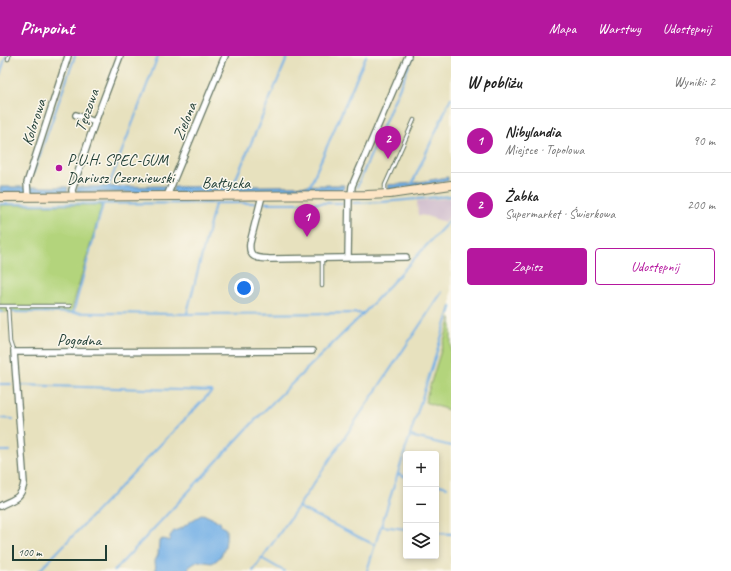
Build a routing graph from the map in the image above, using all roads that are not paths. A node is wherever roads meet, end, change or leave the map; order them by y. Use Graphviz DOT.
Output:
graph roads {
  1 [pos="68,56"];
  2 [pos="120,56"];
  3 [pos="225,56"];
  4 [pos="408,56"];
  5 [pos="76,115"];
  6 [pos="414,120"];
  7 [pos="95,122"];
  8 [pos="451,185"];
  9 [pos="385,194"];
  10 [pos="28,195"];
  11 [pos="350,195"];
  12 [pos="73,196"];
  13 [pos="167,196"];
  14 [pos="262,196"];
  15 [pos="0,197"];
  16 [pos="406,257"];
  17 [pos="322,258"];
  18 [pos="348,258"];
  19 [pos="322,286"];
  20 [pos="0,306"];
  21 [pos="8,306"];
  22 [pos="70,306"];
  23 [pos="312,351"];
  24 [pos="14,352"];
  25 [pos="0,506"];
  1 -- 10 [label="street, Kolorowa"];
  2 -- 7 [label="street, Tęczowa"];
  3 -- 13 [label="street, Zielona"];
  4 -- 11 [label="street"];
  5 -- 7 [label="street"];
  6 -- 9 [label="lane"];
  7 -- 12 [label="street, Tęczowa"];
  8 -- 9 [label="main road, Bałtycka"];
  9 -- 11 [label="main road, Bałtycka"];
  10 -- 12 [label="main road, Bałtycka"];
  10 -- 15 [label="main road, Bałtycka"];
  11 -- 14 [label="main road, Bałtycka"];
  11 -- 18 [label="street"];
  12 -- 13 [label="main road, Bałtycka"];
  13 -- 14 [label="main road, Bałtycka"];
  14 -- 17 [label="street"];
  16 -- 18 [label="street"];
  17 -- 18 [label="street"];
  17 -- 19 [label="lane"];
  20 -- 21 [label="lane"];
  21 -- 22 [label="lane"];
  21 -- 24 [label="lane"];
  23 -- 24 [label="street, Pogodna"];
  24 -- 25 [label="street"];
}
